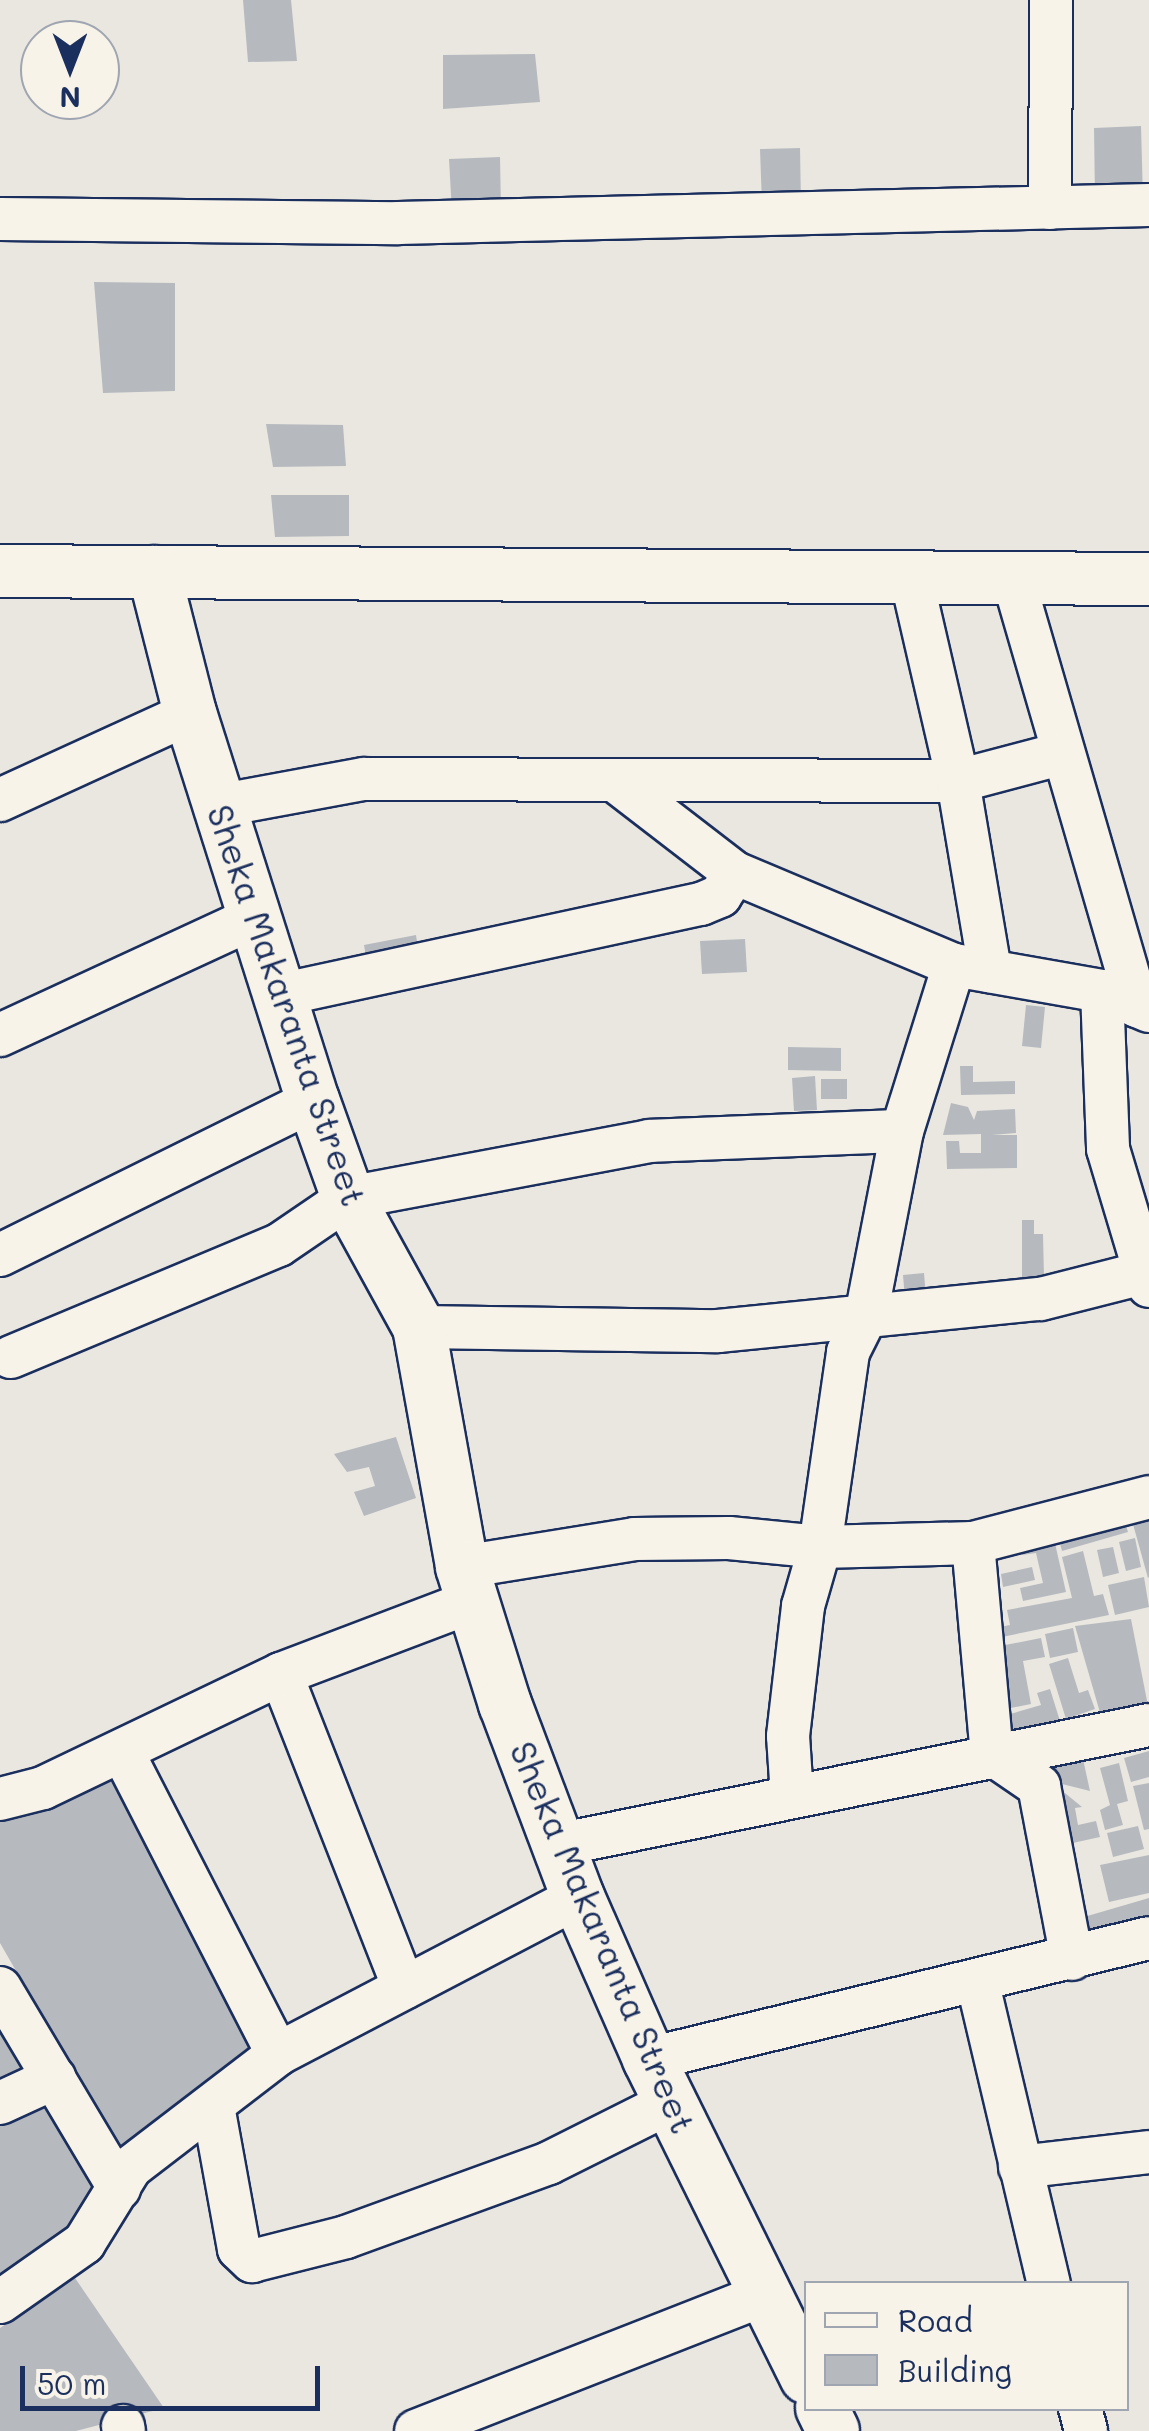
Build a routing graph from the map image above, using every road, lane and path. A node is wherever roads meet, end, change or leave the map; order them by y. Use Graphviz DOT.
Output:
graph roads {
  1 [pos="1052,0"];
  2 [pos="1149,205"];
  3 [pos="1050,208"];
  4 [pos="0,219"];
  5 [pos="0,570"];
  6 [pos="154,572"];
  7 [pos="911,577"];
  8 [pos="1013,578"];
  9 [pos="1149,579"];
  10 [pos="190,713"];
  11 [pos="1060,754"];
  12 [pos="958,782"];
  13 [pos="618,783"];
  14 [pos="0,800"];
  15 [pos="222,805"];
  16 [pos="736,873"];
  17 [pos="253,918"];
  18 [pos="972,968"];
  19 [pos="279,994"];
  20 [pos="1129,1003"];
  21 [pos="0,1035"];
  22 [pos="312,1100"];
  23 [pos="902,1131"];
  24 [pos="348,1198"];
  25 [pos="0,1255"];
  26 [pos="1144,1263"];
  27 [pos="866,1316"];
  28 [pos="419,1327"];
  29 [pos="11,1357"];
  30 [pos="1149,1496"];
  31 [pos="973,1543"];
  32 [pos="820,1547"];
  33 [pos="467,1584"];
  34 [pos="280,1674"];
  35 [pos="1149,1725"];
  36 [pos="122,1751"];
  37 [pos="992,1754"];
  38 [pos="792,1796"];
  39 [pos="0,1799"];
  40 [pos="557,1845"];
  41 [pos="578,1897"];
  42 [pos="1149,1938"];
  43 [pos="1072,1959"];
  44 [pos="978,1984"];
  45 [pos="0,1988"];
  46 [pos="404,1988"];
  47 [pos="278,2054"];
  48 [pos="54,2078"];
  49 [pos="660,2081"];
  50 [pos="0,2103"];
  51 [pos="213,2106"];
  52 [pos="1149,2152"];
  53 [pos="1020,2167"];
  54 [pos="119,2188"];
  55 [pos="1048,2281"];
  56 [pos="766,2294"];
  57 [pos="0,2302"];
  58 [pos="804,2373"];
  59 [pos="416,2431"];
  1 -- 3 [label="street"];
  2 -- 3 [label="street"];
  3 -- 4 [label="street"];
  5 -- 6 [label="street"];
  6 -- 7 [label="street"];
  6 -- 10 [label="street, Sheka Makaranta Street"];
  7 -- 8 [label="street"];
  7 -- 12 [label="street"];
  8 -- 9 [label="street"];
  8 -- 11 [label="street"];
  10 -- 14 [label="street"];
  10 -- 15 [label="street, Sheka Makaranta Street"];
  11 -- 12 [label="street"];
  11 -- 20 [label="street"];
  12 -- 13 [label="street"];
  12 -- 18 [label="street"];
  13 -- 15 [label="street"];
  13 -- 16 [label="street"];
  15 -- 17 [label="street, Sheka Makaranta Street"];
  16 -- 18 [label="street"];
  16 -- 19 [label="street"];
  17 -- 19 [label="street, Sheka Makaranta Street"];
  17 -- 21 [label="street"];
  18 -- 20 [label="street"];
  18 -- 23 [label="street"];
  19 -- 22 [label="street, Sheka Makaranta Street"];
  20 -- 26 [label="street"];
  22 -- 24 [label="street, Sheka Makaranta Street"];
  22 -- 25 [label="street"];
  23 -- 24 [label="street"];
  23 -- 27 [label="street"];
  24 -- 28 [label="street, Sheka Makaranta Street"];
  24 -- 29 [label="street"];
  26 -- 27 [label="street"];
  27 -- 28 [label="street"];
  27 -- 32 [label="street"];
  28 -- 33 [label="street, Sheka Makaranta Street"];
  30 -- 31 [label="street"];
  31 -- 32 [label="street"];
  31 -- 37 [label="street"];
  32 -- 33 [label="street"];
  32 -- 38 [label="street"];
  33 -- 34 [label="street"];
  33 -- 40 [label="street, Sheka Makaranta Street"];
  34 -- 36 [label="street"];
  34 -- 46 [label="street"];
  35 -- 37 [label="street"];
  36 -- 39 [label="street"];
  36 -- 47 [label="street"];
  37 -- 38 [label="street"];
  37 -- 43 [label="street"];
  38 -- 40 [label="street"];
  40 -- 41 [label="street, Sheka Makaranta Street"];
  41 -- 46 [label="street"];
  41 -- 49 [label="street, Sheka Makaranta Street"];
  42 -- 43 [label="street"];
  43 -- 44 [label="street"];
  44 -- 49 [label="street"];
  44 -- 53 [label="street"];
  45 -- 48 [label="street"];
  46 -- 47 [label="street"];
  47 -- 51 [label="street"];
  48 -- 50 [label="street"];
  48 -- 54 [label="street"];
  49 -- 51 [label="street"];
  49 -- 56 [label="street, Sheka Makaranta Street"];
  51 -- 54 [label="street"];
  52 -- 53 [label="street"];
  53 -- 55 [label="street"];
  54 -- 57 [label="street"];
  56 -- 58 [label="street, Sheka Makaranta Street"];
  56 -- 59 [label="street"];
}
